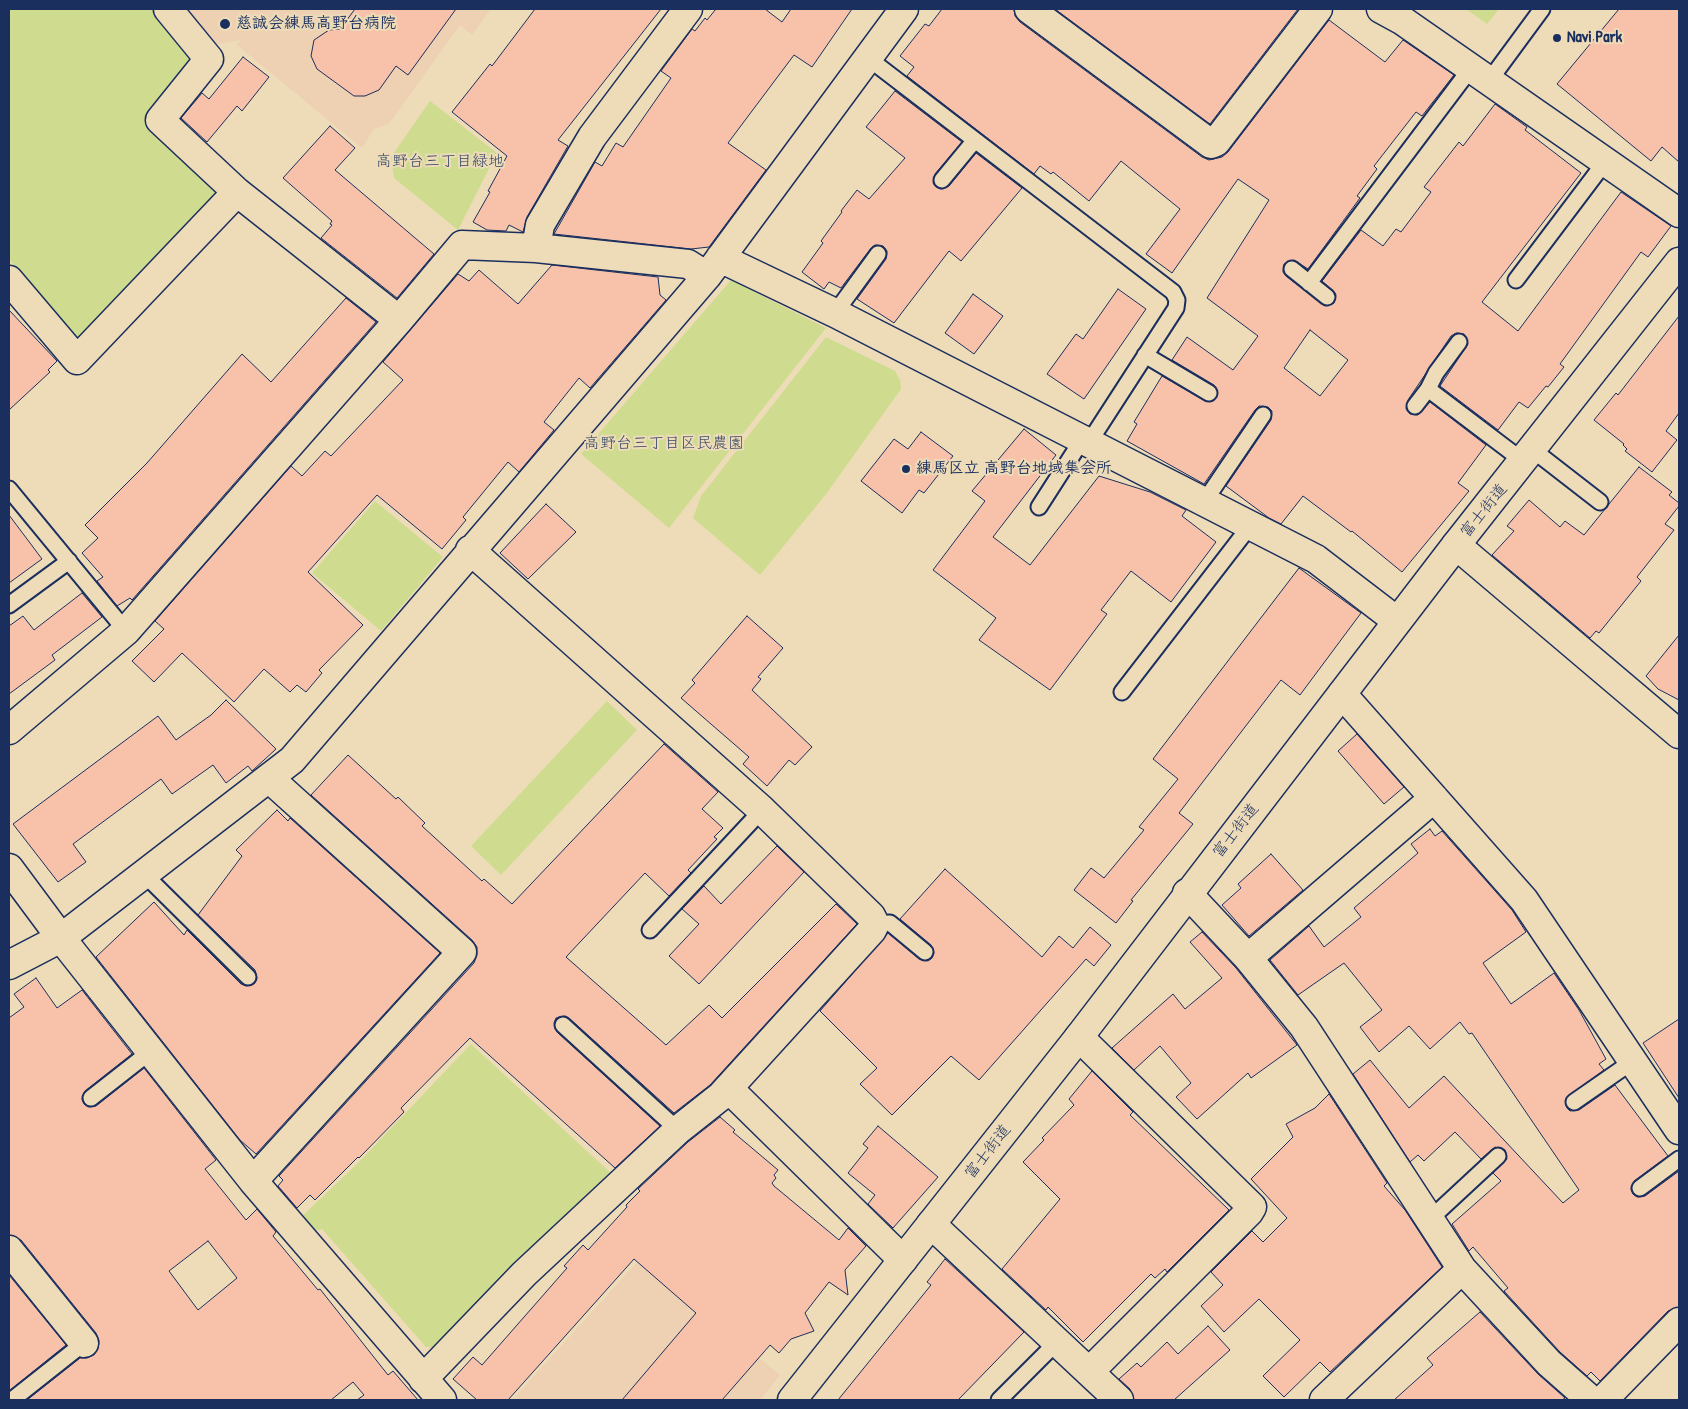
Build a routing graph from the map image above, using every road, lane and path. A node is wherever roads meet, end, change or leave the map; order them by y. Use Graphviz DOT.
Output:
graph roads {
  1 [pos="168,9"];
  2 [pos="688,9"];
  3 [pos="904,9"];
  4 [pos="1030,9"];
  5 [pos="1318,9"];
  6 [pos="1381,9"];
  7 [pos="1542,9"];
  8 [pos="868,58"];
  9 [pos="1480,74"];
  10 [pos="974,140"];
  11 [pos="1606,162"];
  12 [pos="942,180"];
  13 [pos="237,192"];
  14 [pos="1679,213"];
  15 [pos="536,248"];
  16 [pos="878,254"];
  17 [pos="1679,262"];
  18 [pos="713,267"];
  19 [pos="1292,269"];
  20 [pos="9,280"];
  21 [pos="1516,280"];
  22 [pos="1309,283"];
  23 [pos="1327,297"];
  24 [pos="834,313"];
  25 [pos="399,320"];
  26 [pos="1459,342"];
  27 [pos="1146,355"];
  28 [pos="1428,389"];
  29 [pos="1209,394"];
  30 [pos="1415,406"];
  31 [pos="1262,415"];
  32 [pos="1085,442"];
  33 [pos="1528,455"];
  34 [pos="9,489"];
  35 [pos="1204,502"];
  36 [pos="1600,502"];
  37 [pos="1039,507"];
  38 [pos="1250,526"];
  39 [pos="1456,545"];
  40 [pos="470,550"];
  41 [pos="69,561"];
  42 [pos="9,604"];
  43 [pos="1397,621"];
  44 [pos="126,631"];
  45 [pos="1122,692"];
  46 [pos="1342,694"];
  47 [pos="9,730"];
  48 [pos="1679,734"];
  49 [pos="270,779"];
  50 [pos="1434,798"];
  51 [pos="762,810"];
  52 [pos="9,868"];
  53 [pos="145,875"];
  54 [pos="1187,893"];
  55 [pos="875,924"];
  56 [pos="650,930"];
  57 [pos="61,938"];
  58 [pos="925,952"];
  59 [pos="1248,958"];
  60 [pos="9,965"];
  61 [pos="248,977"];
  62 [pos="563,1025"];
  63 [pos="1079,1037"];
  64 [pos="151,1051"];
  65 [pos="1633,1061"];
  66 [pos="728,1088"];
  67 [pos="91,1098"];
  68 [pos="1574,1102"];
  69 [pos="1677,1121"];
  70 [pos="678,1130"];
  71 [pos="1498,1156"];
  72 [pos="1679,1159"];
  73 [pos="253,1181"];
  74 [pos="1640,1188"];
  75 [pos="1429,1220"];
  76 [pos="931,1224"];
  77 [pos="9,1250"];
  78 [pos="903,1260"];
  79 [pos="1462,1269"];
  80 [pos="1679,1322"];
  81 [pos="1057,1342"];
  82 [pos="84,1343"];
  83 [pos="1089,1372"];
  84 [pos="424,1379"];
  85 [pos="12,1400"];
  86 [pos="442,1400"];
  87 [pos="792,1400"];
  88 [pos="999,1400"];
  89 [pos="1119,1400"];
  90 [pos="1324,1400"];
  91 [pos="1591,1400"];
  92 [pos="1602,1400"];
  1 -- 13 [label="street"];
  2 -- 15 [label="street"];
  3 -- 8 [label="street"];
  4 -- 5 [label="street"];
  6 -- 9 [label="street"];
  7 -- 9 [label="lane"];
  8 -- 10 [label="lane"];
  8 -- 18 [label="street"];
  9 -- 11 [label="street"];
  9 -- 22 [label="lane"];
  10 -- 12 [label="lane"];
  10 -- 27 [label="lane"];
  11 -- 14 [label="street"];
  11 -- 21 [label="lane"];
  13 -- 20 [label="street"];
  13 -- 25 [label="street"];
  15 -- 18 [label="street"];
  15 -- 25 [label="street"];
  16 -- 24 [label="lane"];
  17 -- 33 [label="street, 富士街道"];
  18 -- 24 [label="street"];
  18 -- 40 [label="street"];
  19 -- 22 [label="lane"];
  22 -- 23 [label="lane"];
  24 -- 32 [label="street"];
  25 -- 44 [label="street"];
  26 -- 28 [label="lane"];
  27 -- 29 [label="lane"];
  27 -- 32 [label="lane"];
  28 -- 30 [label="lane"];
  28 -- 33 [label="lane"];
  31 -- 35 [label="lane"];
  32 -- 35 [label="street"];
  32 -- 37 [label="lane"];
  33 -- 36 [label="lane"];
  33 -- 39 [label="street, 富士街道"];
  34 -- 41 [label="lane"];
  35 -- 38 [label="street"];
  38 -- 43 [label="street"];
  38 -- 45 [label="lane"];
  39 -- 43 [label="street, 富士街道"];
  39 -- 48 [label="street"];
  40 -- 49 [label="street"];
  40 -- 51 [label="street"];
  41 -- 42 [label="lane"];
  41 -- 44 [label="lane"];
  43 -- 46 [label="street, 富士街道"];
  44 -- 47 [label="street"];
  46 -- 50 [label="street"];
  46 -- 54 [label="street, 富士街道"];
  49 -- 53 [label="street"];
  49 -- 73 [label="street"];
  50 -- 59 [label="street"];
  50 -- 65 [label="street"];
  51 -- 55 [label="street"];
  51 -- 56 [label="lane"];
  52 -- 57 [label="street"];
  53 -- 57 [label="street"];
  53 -- 61 [label="lane"];
  54 -- 59 [label="street"];
  54 -- 63 [label="street, 富士街道"];
  55 -- 58 [label="lane"];
  55 -- 66 [label="street"];
  57 -- 60 [label="street"];
  57 -- 64 [label="street"];
  59 -- 75 [label="street"];
  62 -- 70 [label="lane"];
  63 -- 76 [label="street, 富士街道"];
  63 -- 83 [label="street"];
  64 -- 67 [label="lane"];
  64 -- 73 [label="street"];
  65 -- 68 [label="lane"];
  65 -- 69 [label="street"];
  66 -- 70 [label="street"];
  66 -- 78 [label="street"];
  70 -- 84 [label="street"];
  71 -- 75 [label="lane"];
  72 -- 74 [label="lane"];
  73 -- 84 [label="street"];
  75 -- 79 [label="street"];
  76 -- 78 [label="street, 富士街道"];
  76 -- 81 [label="street"];
  77 -- 82 [label="street"];
  78 -- 87 [label="street, 富士街道"];
  79 -- 90 [label="street"];
  79 -- 91 [label="street"];
  80 -- 92 [label="street"];
  81 -- 83 [label="street"];
  81 -- 88 [label="lane"];
  82 -- 85 [label="lane"];
  83 -- 89 [label="street"];
  84 -- 86 [label="street"];
}
